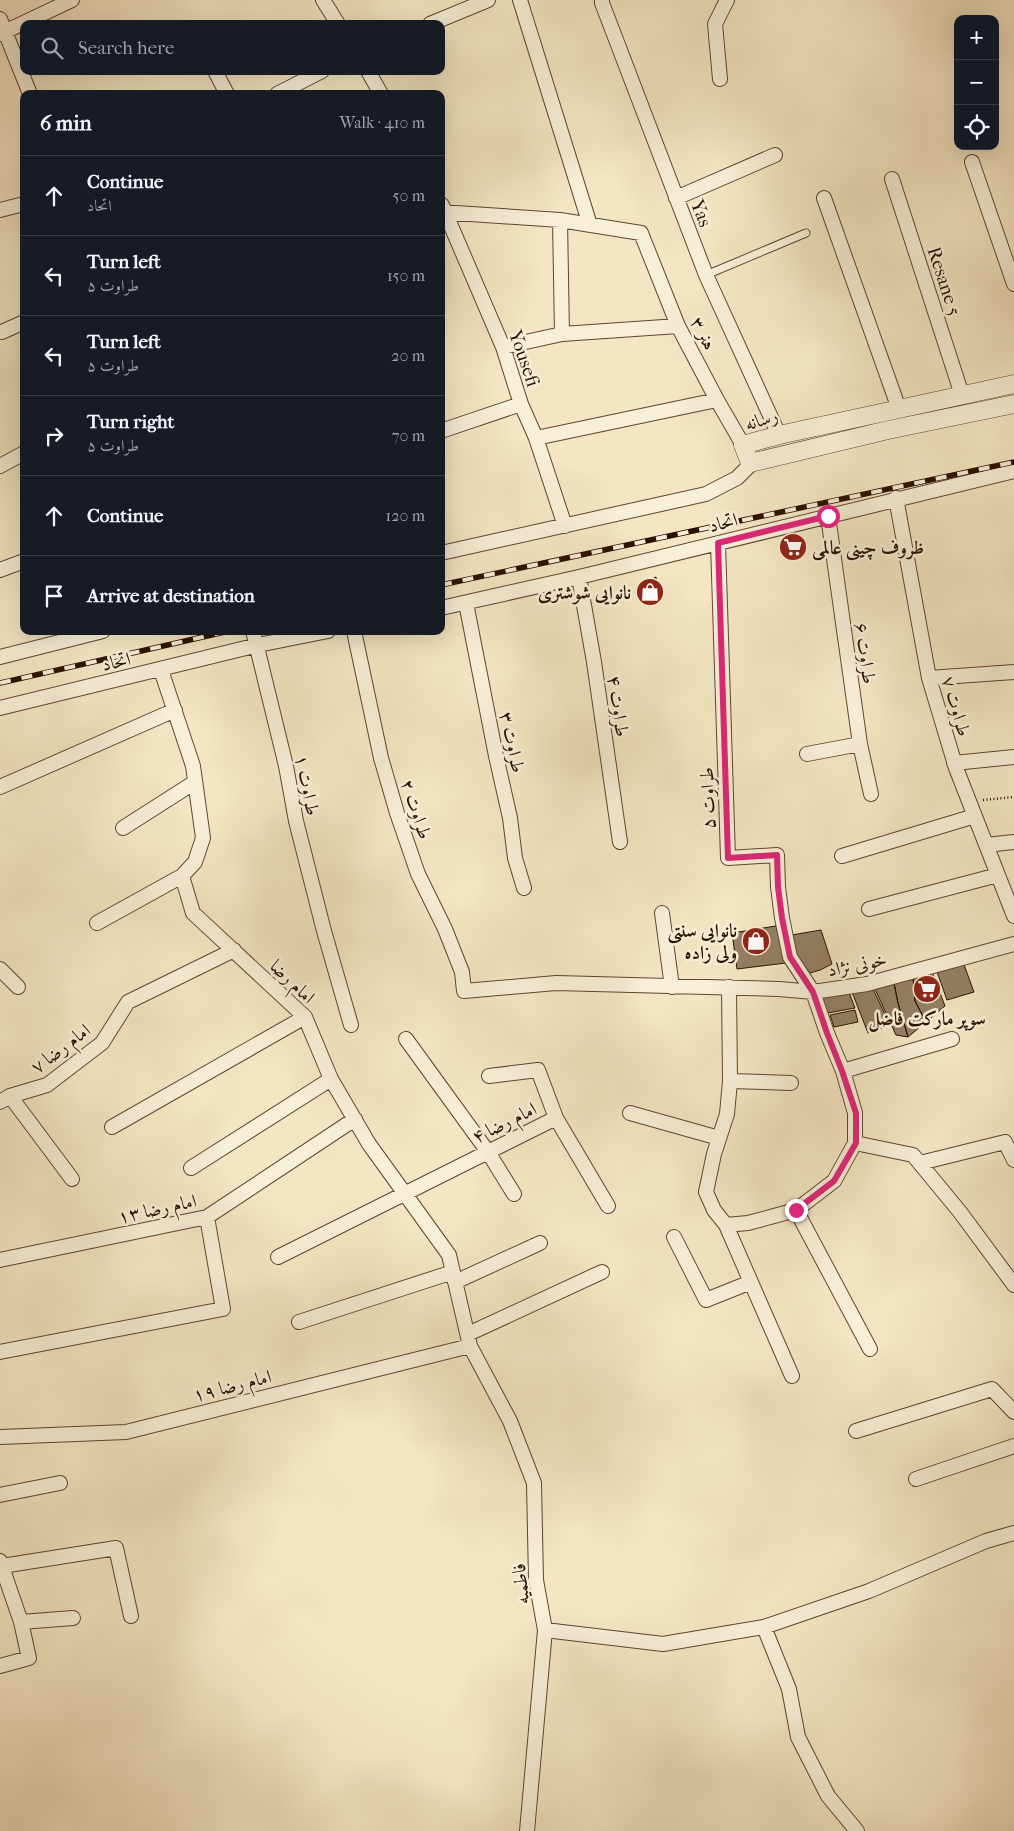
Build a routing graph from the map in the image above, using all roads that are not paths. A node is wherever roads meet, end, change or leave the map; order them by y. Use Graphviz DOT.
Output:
graph roads {
  1 [pos="72,0"];
  2 [pos="488,0"];
  3 [pos="520,0"];
  4 [pos="602,0"];
  5 [pos="727,0"];
  6 [pos="326,1"];
  7 [pos="22,20"];
  8 [pos="336,20"];
  9 [pos="440,20"];
  10 [pos="20,21"];
  11 [pos="2,28"];
  12 [pos="20,70"];
  13 [pos="22,75"];
  14 [pos="217,75"];
  15 [pos="314,75"];
  16 [pos="370,75"];
  17 [pos="720,79"];
  18 [pos="28,90"];
  19 [pos="225,90"];
  20 [pos="284,90"];
  21 [pos="379,90"];
  22 [pos="775,155"];
  23 [pos="972,162"];
  24 [pos="892,180"];
  25 [pos="676,198"];
  26 [pos="824,198"];
  27 [pos="20,205"];
  28 [pos="445,209"];
  29 [pos="0,210"];
  30 [pos="445,214"];
  31 [pos="560,220"];
  32 [pos="590,225"];
  33 [pos="806,233"];
  34 [pos="706,274"];
  35 [pos="1014,284"];
  36 [pos="20,324"];
  37 [pos="678,326"];
  38 [pos="2,332"];
  39 [pos="562,334"];
  40 [pos="503,347"];
  41 [pos="1014,384"];
  42 [pos="962,395"];
  43 [pos="717,400"];
  44 [pos="521,404"];
  45 [pos="1014,404"];
  46 [pos="899,408"];
  47 [pos="445,430"];
  48 [pos="778,435"];
  49 [pos="536,438"];
  50 [pos="743,445"];
  51 [pos="20,455"];
  52 [pos="752,463"];
  53 [pos="0,466"];
  54 [pos="1014,470"];
  55 [pos="896,498"];
  56 [pos="828,516"];
  57 [pos="565,526"];
  58 [pos="718,543"];
  59 [pos="445,552"];
  60 [pos="20,562"];
  61 [pos="0,570"];
  62 [pos="579,577"];
  63 [pos="466,603"];
  64 [pos="445,607"];
  65 [pos="87,635"];
  66 [pos="254,635"];
  67 [pos="308,635"];
  68 [pos="355,635"];
  69 [pos="258,645"];
  70 [pos="0,657"];
  71 [pos="161,670"];
  72 [pos="1014,672"];
  73 [pos="929,678"];
  74 [pos="0,708"];
  75 [pos="175,710"];
  76 [pos="860,744"];
  77 [pos="808,754"];
  78 [pos="1014,756"];
  79 [pos="954,763"];
  80 [pos="195,782"];
  81 [pos="0,787"];
  82 [pos="871,794"];
  83 [pos="975,816"];
  84 [pos="123,828"];
  85 [pos="620,842"];
  86 [pos="1014,842"];
  87 [pos="986,845"];
  88 [pos="842,856"];
  89 [pos="998,875"];
  90 [pos="182,876"];
  91 [pos="524,888"];
  92 [pos="869,909"];
  93 [pos="662,913"];
  94 [pos="1014,916"];
  95 [pos="97,924"];
  96 [pos="1014,944"];
  97 [pos="234,950"];
  98 [pos="0,969"];
  99 [pos="18,987"];
  100 [pos="672,987"];
  101 [pos="729,988"];
  102 [pos="464,991"];
  103 [pos="813,992"];
  104 [pos="305,1017"];
  105 [pos="351,1025"];
  106 [pos="406,1039"];
  107 [pos="952,1039"];
  108 [pos="842,1071"];
  109 [pos="489,1076"];
  110 [pos="331,1079"];
  111 [pos="730,1081"];
  112 [pos="791,1084"];
  113 [pos="5,1099"];
  114 [pos="630,1113"];
  115 [pos="556,1118"];
  116 [pos="355,1119"];
  117 [pos="112,1127"];
  118 [pos="719,1138"];
  119 [pos="856,1143"];
  120 [pos="488,1152"];
  121 [pos="1014,1160"];
  122 [pos="920,1163"];
  123 [pos="191,1168"];
  124 [pos="72,1179"];
  125 [pos="404,1193"];
  126 [pos="514,1194"];
  127 [pos="608,1206"];
  128 [pos="796,1210"];
  129 [pos="207,1218"];
  130 [pos="726,1225"];
  131 [pos="674,1237"];
  132 [pos="540,1244"];
  133 [pos="278,1257"];
  134 [pos="0,1260"];
  135 [pos="602,1272"];
  136 [pos="454,1277"];
  137 [pos="751,1282"];
  138 [pos="1014,1285"];
  139 [pos="299,1322"];
  140 [pos="469,1340"];
  141 [pos="870,1349"];
  142 [pos="0,1352"];
  143 [pos="792,1376"];
  144 [pos="1014,1412"];
  145 [pos="856,1431"];
  146 [pos="0,1437"];
  147 [pos="1014,1446"];
  148 [pos="916,1478"];
  149 [pos="60,1483"];
  150 [pos="0,1495"];
  151 [pos="1014,1533"];
  152 [pos="1,1563"];
  153 [pos="131,1616"];
  154 [pos="73,1618"];
  155 [pos="21,1622"];
  156 [pos="764,1627"];
  157 [pos="545,1630"];
  158 [pos="0,1666"];
  159 [pos="527,1831"];
  160 [pos="857,1831"];
  1 -- 7 [label="street"];
  2 -- 9 [label="street"];
  3 -- 32 [label="street"];
  4 -- 25 [label="street, Yas"];
  5 -- 17 [label="street"];
  6 -- 8 [label="street"];
  10 -- 11 [label="street"];
  11 -- 12 [label="street"];
  13 -- 18 [label="street"];
  14 -- 19 [label="street"];
  15 -- 20 [label="street"];
  16 -- 21 [label="street"];
  22 -- 25 [label="street"];
  23 -- 35 [label="street"];
  24 -- 42 [label="street, Resane 5"];
  25 -- 34 [label="street, Yas"];
  26 -- 46 [label="street"];
  27 -- 29 [label="street"];
  28 -- 31 [label="street"];
  30 -- 40 [label="street, Yousefi"];
  31 -- 32 [label="street"];
  31 -- 39 [label="street"];
  32 -- 37 [label="street, هنر ۳"];
  33 -- 34 [label="lane"];
  34 -- 48 [label="street, Yas"];
  36 -- 38 [label="street"];
  37 -- 39 [label="street"];
  37 -- 43 [label="street, هنر ۳"];
  39 -- 40 [label="street"];
  40 -- 44 [label="street, Yousefi"];
  41 -- 42 [label="street, رسانه"];
  42 -- 46 [label="street, رسانه"];
  43 -- 49 [label="street"];
  43 -- 50 [label="street, هنر ۳"];
  44 -- 47 [label="street"];
  44 -- 49 [label="street, Yousefi"];
  45 -- 52 [label="street, رسانه"];
  46 -- 48 [label="street, رسانه"];
  48 -- 50 [label="street, رسانه"];
  49 -- 57 [label="street, Yousefi"];
  50 -- 52 [label="street, رسانه"];
  51 -- 53 [label="street"];
  52 -- 57 [label="street"];
  54 -- 55 [label="street, اتحاد"];
  55 -- 56 [label="street, اتحاد"];
  55 -- 73 [label="street, طراوت ۷"];
  56 -- 58 [label="street, اتحاد"];
  56 -- 76 [label="street, طراوت ۶"];
  57 -- 59 [label="street"];
  58 -- 62 [label="street, اتحاد"];
  58 -- 103 [label="street, طراوت ۵"];
  60 -- 61 [label="street"];
  62 -- 63 [label="street, اتحاد"];
  62 -- 85 [label="street, طراوت ۴"];
  63 -- 64 [label="street, اتحاد"];
  63 -- 91 [label="street, طراوت ۳"];
  65 -- 70 [label="street"];
  66 -- 69 [label="street, طراوت ۱"];
  67 -- 69 [label="street, اتحاد"];
  68 -- 102 [label="street, طراوت ۲"];
  69 -- 71 [label="street, اتحاد"];
  69 -- 105 [label="street, طراوت ۱"];
  71 -- 74 [label="street, اتحاد"];
  71 -- 75 [label="street"];
  72 -- 73 [label="street"];
  73 -- 79 [label="street, طراوت ۷"];
  75 -- 80 [label="street"];
  75 -- 81 [label="street"];
  76 -- 77 [label="street"];
  76 -- 82 [label="street, طراوت ۶"];
  78 -- 79 [label="street"];
  79 -- 83 [label="street, طراوت ۷"];
  80 -- 84 [label="street"];
  80 -- 90 [label="street"];
  83 -- 87 [label="street, طراوت ۷"];
  83 -- 88 [label="street"];
  86 -- 87 [label="street"];
  87 -- 89 [label="street, طراوت ۷"];
  89 -- 92 [label="street"];
  89 -- 94 [label="street, طراوت ۷"];
  90 -- 95 [label="street"];
  90 -- 97 [label="street, امام رضا"];
  93 -- 100 [label="street"];
  96 -- 103 [label="street, خونی نژاد"];
  97 -- 104 [label="street, امام رضا"];
  97 -- 113 [label="street, امام رضا ۷"];
  98 -- 99 [label="street"];
  100 -- 101 [label="street, خونی نژاد"];
  100 -- 102 [label="street, خونی نژاد"];
  101 -- 103 [label="street, خونی نژاد"];
  101 -- 111 [label="street"];
  103 -- 108 [label="street"];
  104 -- 110 [label="street, امام رضا"];
  104 -- 117 [label="street"];
  106 -- 120 [label="street"];
  107 -- 108 [label="street"];
  108 -- 119 [label="street"];
  109 -- 115 [label="street"];
  110 -- 116 [label="street, امام رضا"];
  110 -- 123 [label="street"];
  111 -- 112 [label="street"];
  111 -- 118 [label="street"];
  113 -- 124 [label="street"];
  114 -- 118 [label="street"];
  115 -- 120 [label="street, امام رضا ۴"];
  115 -- 127 [label="street, امام رضا ۴"];
  116 -- 125 [label="street, امام رضا"];
  116 -- 129 [label="street, امام رضا ۱۳"];
  118 -- 130 [label="street"];
  119 -- 122 [label="street"];
  119 -- 128 [label="street"];
  120 -- 125 [label="street, امام رضا ۴"];
  120 -- 126 [label="street"];
  121 -- 122 [label="street"];
  122 -- 138 [label="street"];
  125 -- 133 [label="street, امام رضا ۴"];
  125 -- 136 [label="street, امام رضا"];
  128 -- 130 [label="street"];
  128 -- 141 [label="street"];
  129 -- 134 [label="street, امام رضا ۱۳"];
  129 -- 142 [label="street"];
  130 -- 137 [label="street"];
  131 -- 137 [label="street"];
  132 -- 136 [label="street"];
  135 -- 140 [label="street, امام رضا ۱۹"];
  136 -- 139 [label="street"];
  136 -- 140 [label="street, امام رضا"];
  137 -- 143 [label="street"];
  140 -- 146 [label="street, امام رضا ۱۹"];
  140 -- 157 [label="street, فاطمیه"];
  144 -- 145 [label="street"];
  147 -- 148 [label="street"];
  149 -- 150 [label="street"];
  151 -- 156 [label="street"];
  152 -- 153 [label="street"];
  152 -- 155 [label="street"];
  154 -- 155 [label="street"];
  155 -- 158 [label="street"];
  156 -- 157 [label="street"];
  156 -- 160 [label="street"];
  157 -- 159 [label="street, فاطمیه"];
}
